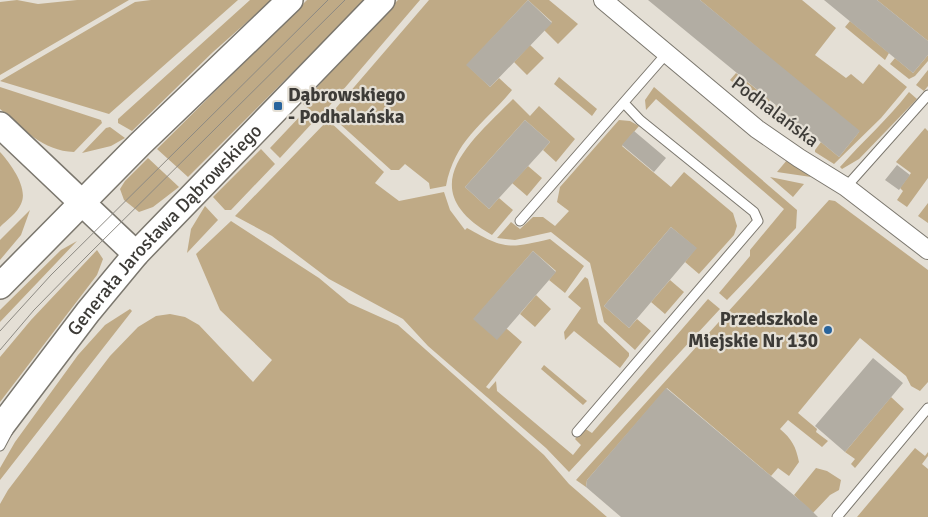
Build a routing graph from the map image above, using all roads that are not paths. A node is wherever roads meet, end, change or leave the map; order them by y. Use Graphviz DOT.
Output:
graph roads {
  1 [pos="290,0"];
  2 [pos="382,0"];
  3 [pos="603,0"];
  4 [pos="667,53"];
  5 [pos="928,95"];
  6 [pos="624,103"];
  7 [pos="0,125"];
  8 [pos="846,187"];
  9 [pos="82,202"];
  10 [pos="520,221"];
  11 [pos="928,250"];
  12 [pos="136,254"];
  13 [pos="0,286"];
  14 [pos="35,381"];
  15 [pos="928,408"];
  16 [pos="0,428"];
  17 [pos="577,432"];
  18 [pos="0,446"];
  19 [pos="837,517"];
  1 -- 9 [label="main road"];
  2 -- 12 [label="main road, Generała Jarosława Dąbrowskiego"];
  3 -- 4 [label="street, Podhalańska"];
  4 -- 6 [label="lane"];
  4 -- 8 [label="street, Podhalańska"];
  5 -- 8 [label="lane"];
  6 -- 10 [label="lane"];
  6 -- 17 [label="lane"];
  7 -- 9 [label="main road"];
  8 -- 11 [label="street, Podhalańska"];
  9 -- 12 [label="main road"];
  9 -- 13 [label="main road"];
  12 -- 14 [label="main road, Generała Jarosława Dąbrowskiego"];
  14 -- 16 [label="main road, Generała Jarosława Dąbrowskiego"];
  14 -- 18 [label="lane"];
  15 -- 19 [label="lane"];
}
